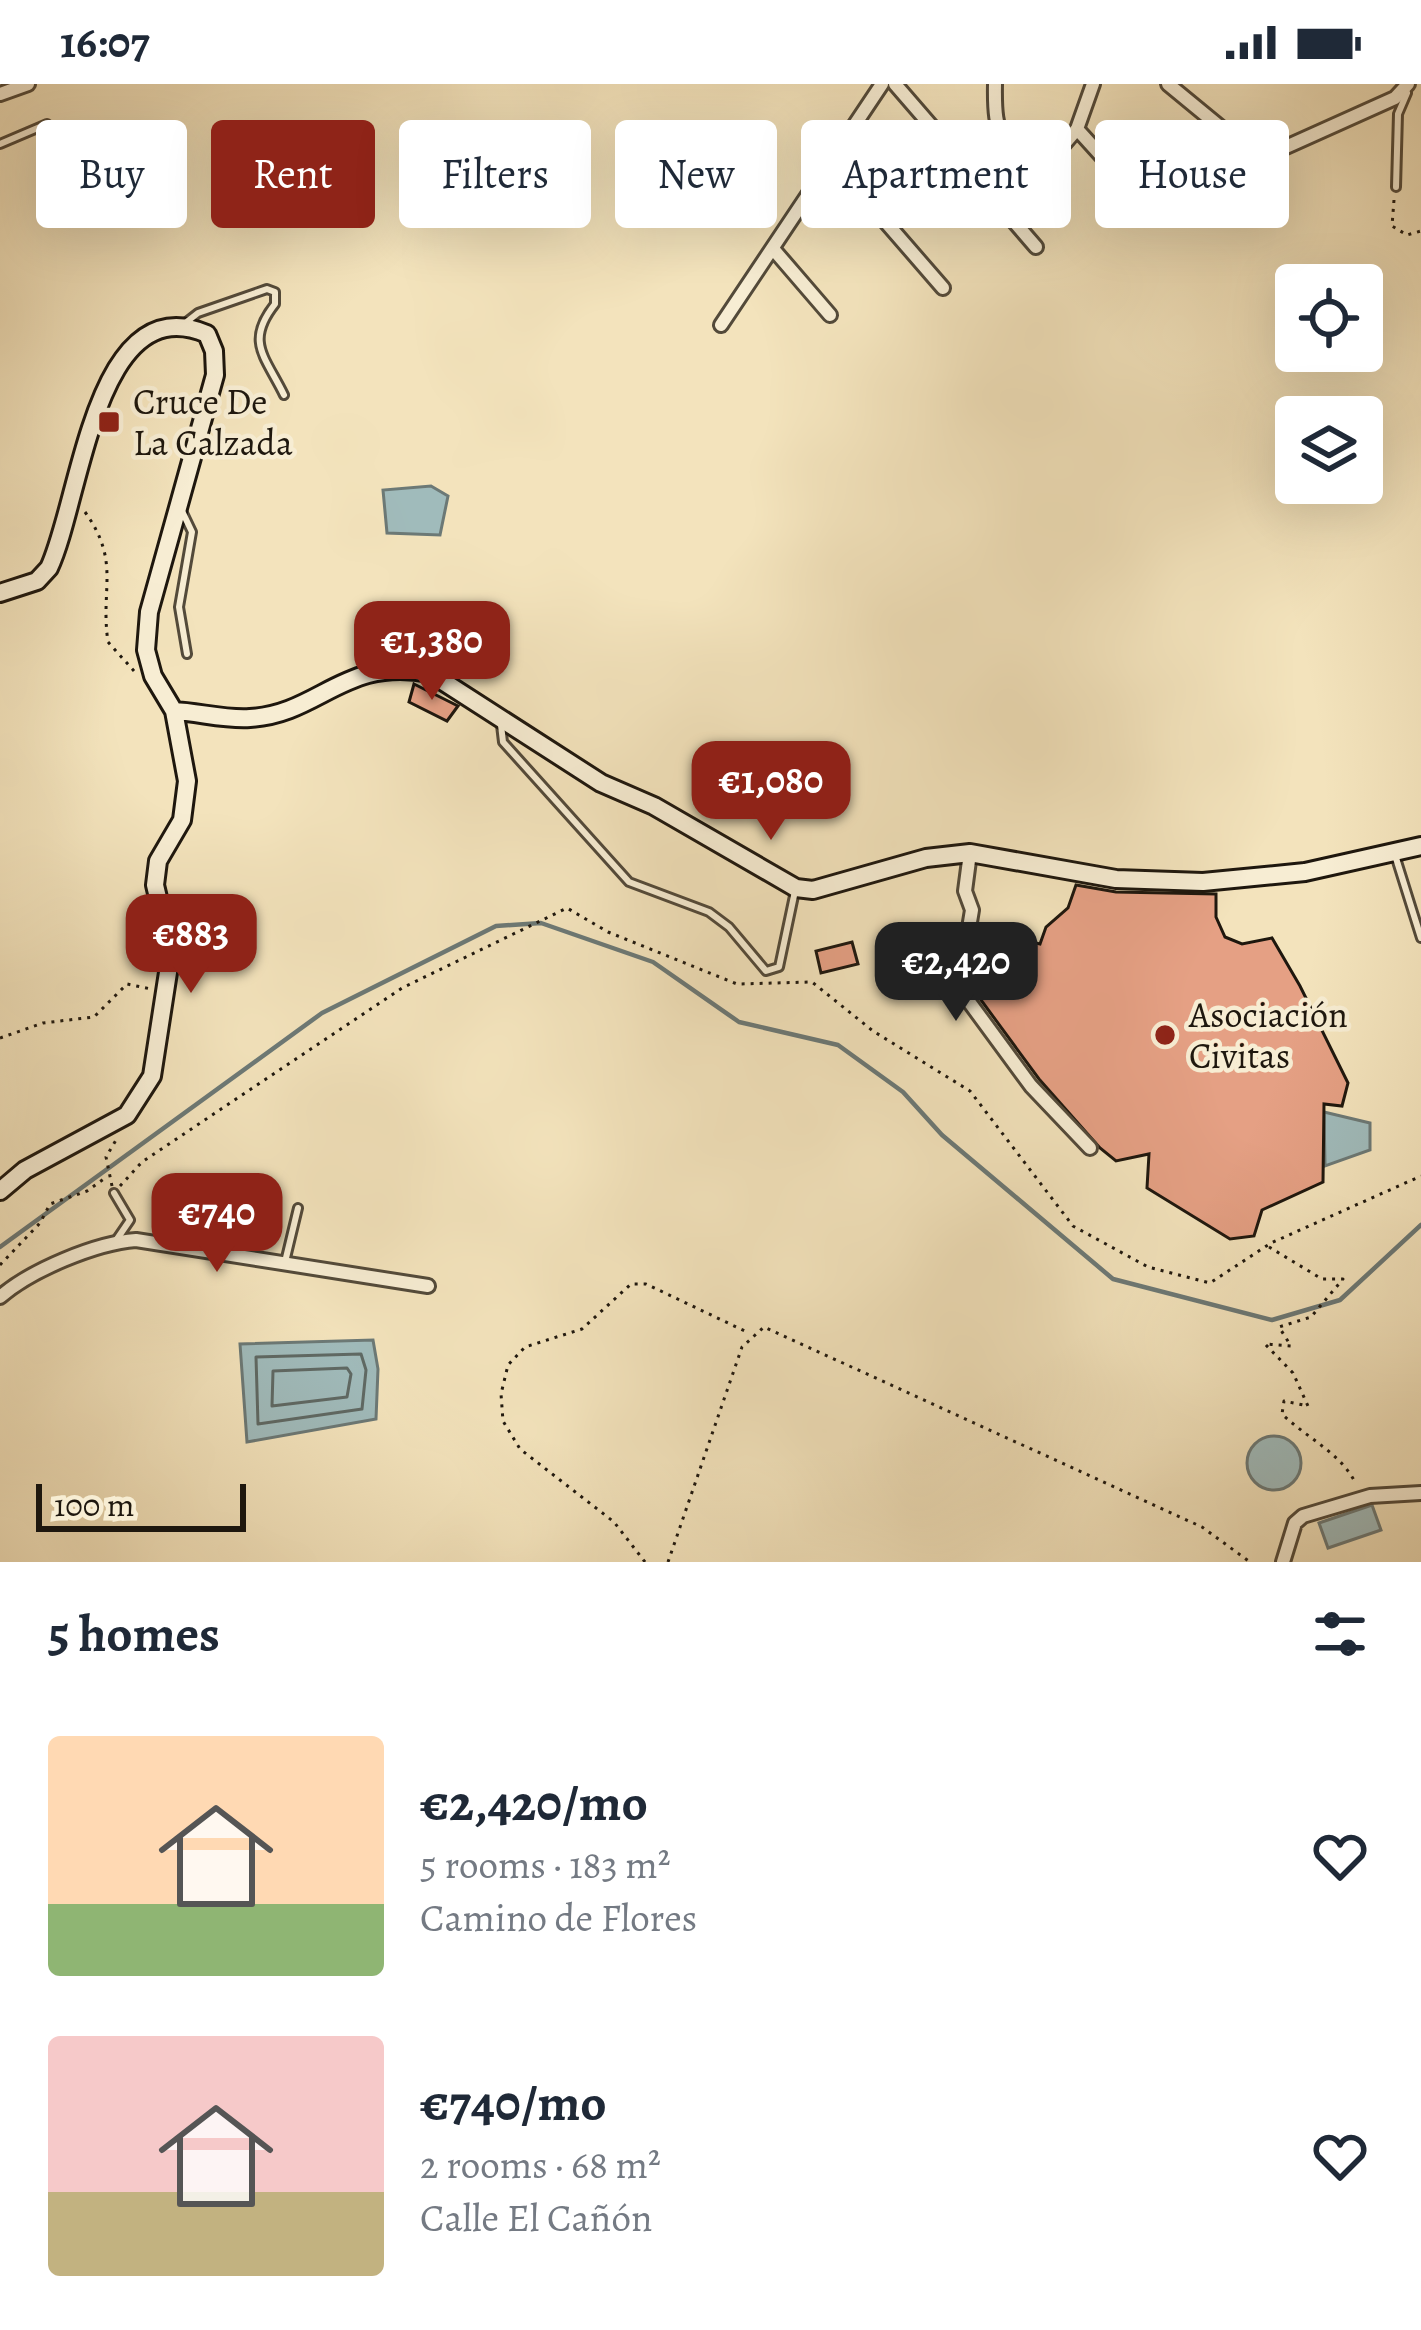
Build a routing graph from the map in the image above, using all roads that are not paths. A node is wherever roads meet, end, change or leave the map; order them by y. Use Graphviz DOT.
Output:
graph roads {
  1 [pos="28,84"];
  2 [pos="883,84"];
  3 [pos="895,84"];
  4 [pos="995,84"];
  5 [pos="1093,84"];
  6 [pos="1168,84"];
  7 [pos="1409,84"];
  8 [pos="0,94"];
  9 [pos="859,120"];
  10 [pos="36,129"];
  11 [pos="1076,129"];
  12 [pos="0,145"];
  13 [pos="1095,150"];
  14 [pos="1396,187"];
  15 [pos="801,209"];
  16 [pos="891,228"];
  17 [pos="1036,247"];
  18 [pos="775,250"];
  19 [pos="943,288"];
  20 [pos="830,315"];
  21 [pos="184,324"];
  22 [pos="721,325"];
  23 [pos="284,395"];
  24 [pos="178,501"];
  25 [pos="0,592"];
  26 [pos="187,654"];
  27 [pos="174,711"];
  28 [pos="500,719"];
  29 [pos="1421,846"];
  30 [pos="1394,852"];
  31 [pos="970,853"];
  32 [pos="796,888"];
  33 [pos="1421,938"];
  34 [pos="926,970"];
  35 [pos="959,988"];
  36 [pos="1090,1148"];
  37 [pos="0,1191"];
  38 [pos="114,1192"];
  39 [pos="298,1208"];
  40 [pos="115,1242"];
  41 [pos="285,1262"];
  42 [pos="428,1286"];
  43 [pos="0,1297"];
  44 [pos="1421,1493"];
  45 [pos="1283,1562"];
  1 -- 8 [label="street"];
  2 -- 9 [label="street"];
  3 -- 17 [label="street"];
  4 -- 11 [label="street"];
  5 -- 11 [label="street"];
  6 -- 7 [label="street"];
  7 -- 14 [label="lane"];
  10 -- 12 [label="lane"];
  11 -- 13 [label="street"];
  15 -- 18 [label="street"];
  16 -- 19 [label="street"];
  18 -- 20 [label="street"];
  18 -- 22 [label="street"];
  21 -- 23 [label="lane"];
  21 -- 24 [label="main road"];
  21 -- 25 [label="main road"];
  24 -- 26 [label="lane"];
  24 -- 27 [label="main road"];
  27 -- 28 [label="main road"];
  27 -- 37 [label="main road"];
  28 -- 32 [label="main road"];
  28 -- 32 [label="lane"];
  29 -- 30 [label="main road"];
  30 -- 31 [label="main road"];
  30 -- 33 [label="lane"];
  31 -- 32 [label="main road"];
  31 -- 35 [label="street"];
  34 -- 35 [label="lane"];
  35 -- 36 [label="street"];
  38 -- 40 [label="lane"];
  39 -- 41 [label="lane"];
  40 -- 41 [label="street"];
  40 -- 43 [label="street"];
  41 -- 42 [label="street"];
  44 -- 45 [label="street"];
}
